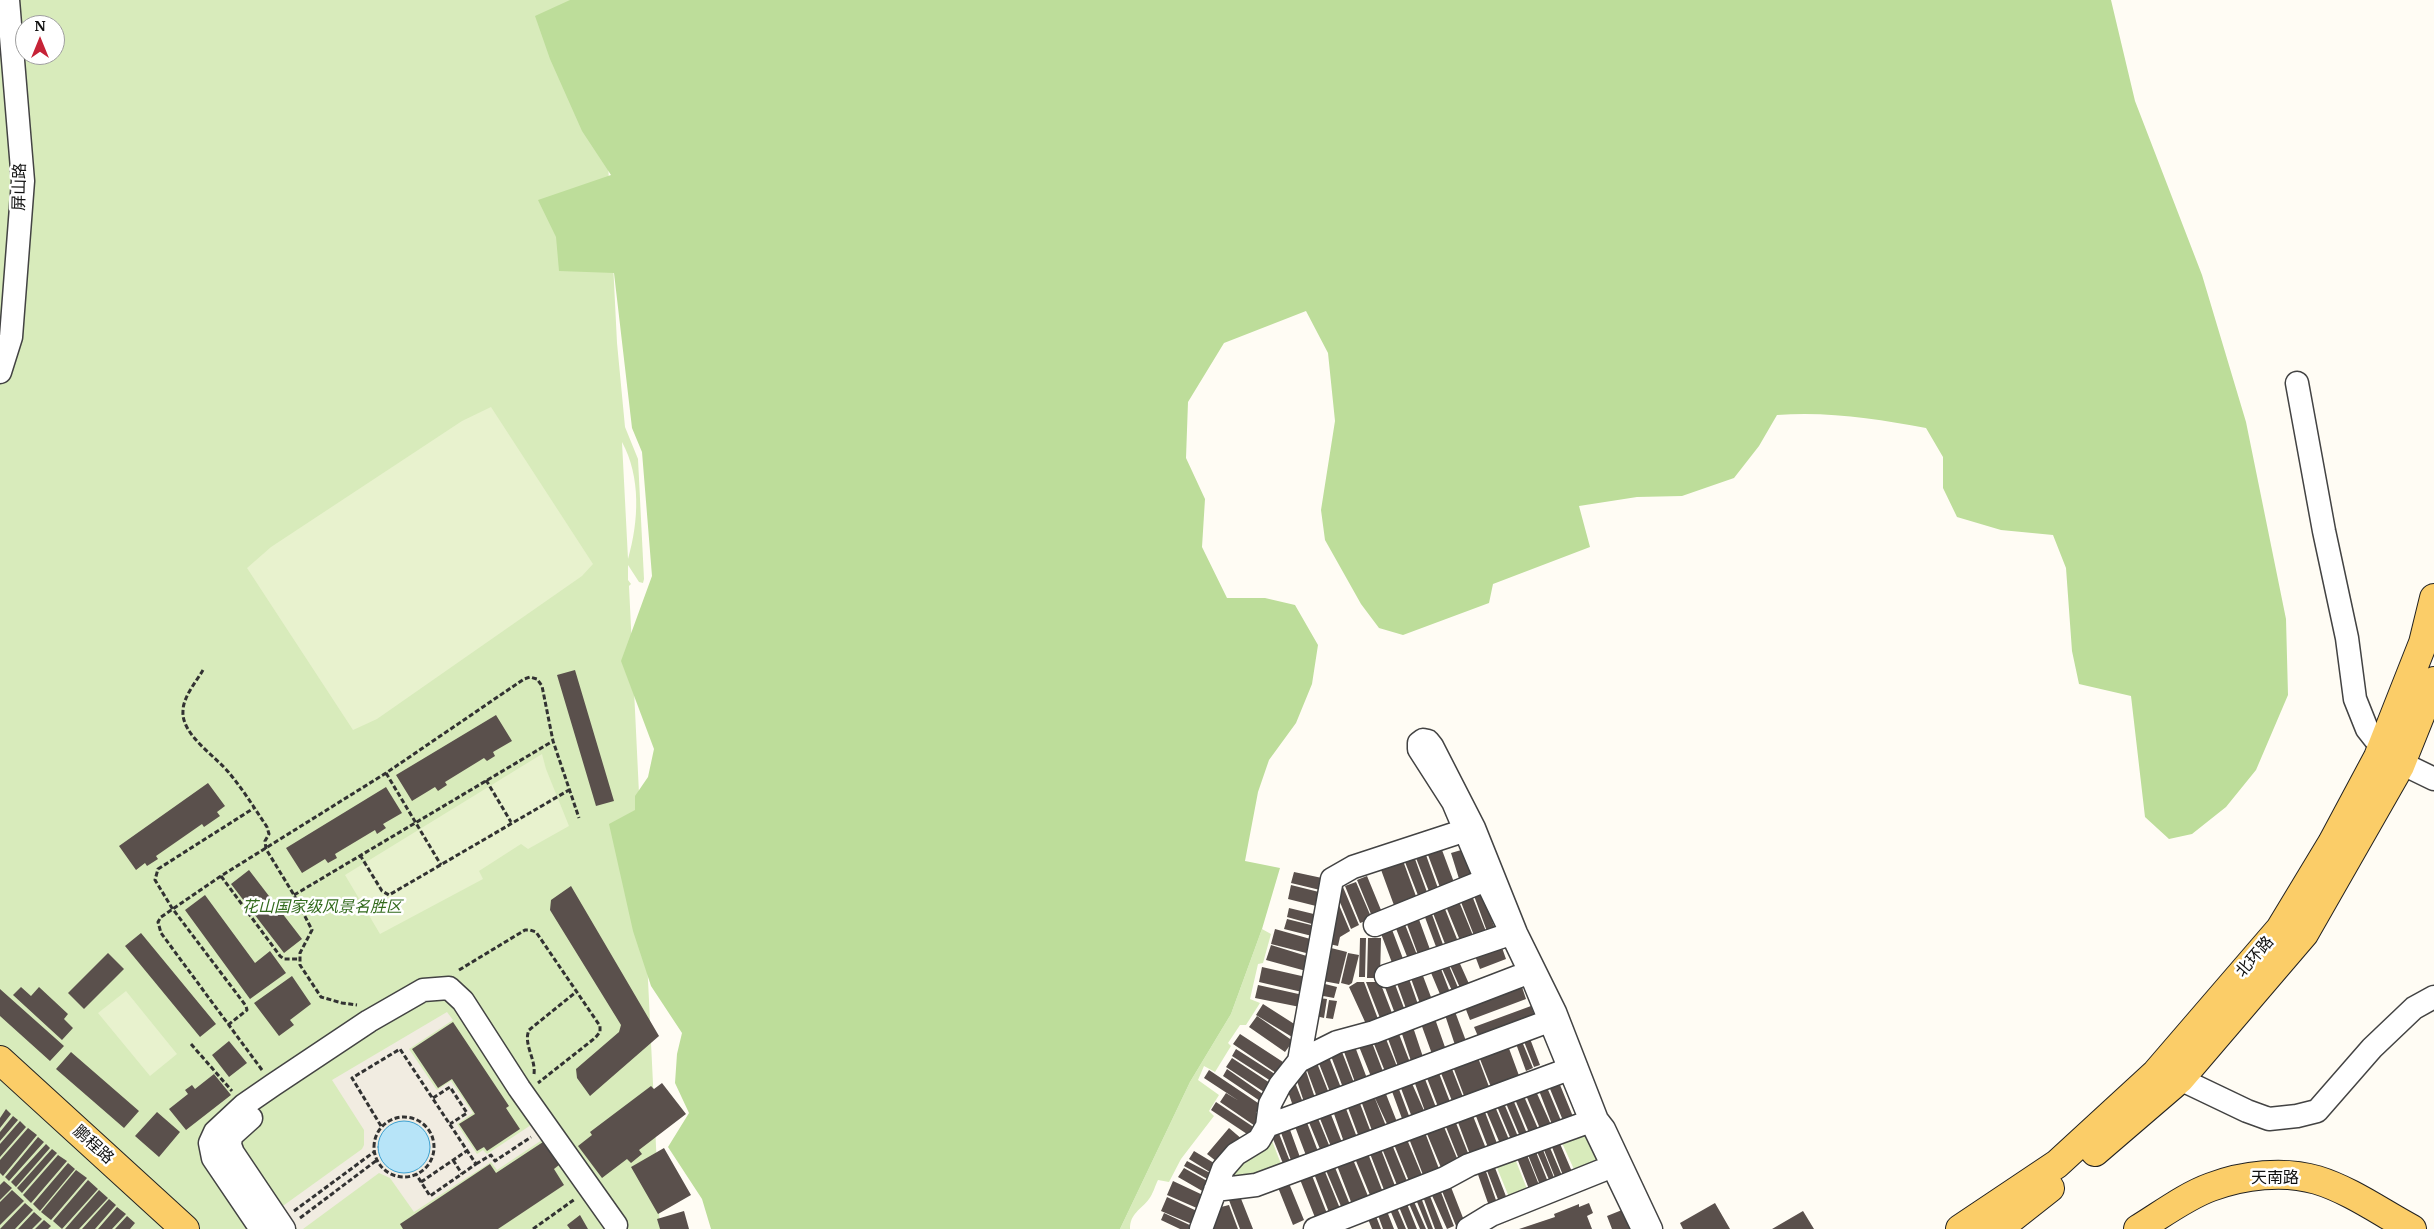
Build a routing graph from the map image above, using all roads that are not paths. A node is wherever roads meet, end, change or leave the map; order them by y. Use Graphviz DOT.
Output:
graph roads {
  1 [pos="8,0"];
  2 [pos="0,372"];
  3 [pos="2297,383"];
  4 [pos="2434,598"];
  5 [pos="2434,681"];
  6 [pos="2392,756"];
  7 [pos="2434,779"];
  8 [pos="1466,830"];
  9 [pos="1486,880"];
  10 [pos="1375,925"];
  11 [pos="1510,934"];
  12 [pos="1530,972"];
  13 [pos="1386,976"];
  14 [pos="2434,997"];
  15 [pos="1549,1021"];
  16 [pos="0,1060"];
  17 [pos="1299,1061"];
  18 [pos="1569,1069"];
  19 [pos="2168,1076"];
  20 [pos="0,1078"];
  21 [pos="1591,1121"];
  22 [pos="1267,1126"];
  23 [pos="1613,1166"];
  24 [pos="1215,1190"];
  25 [pos="280,1226"];
  26 [pos="612,1227"];
  27 [pos="168,1229"];
  28 [pos="185,1229"];
  29 [pos="1201,1229"];
  30 [pos="1315,1229"];
  31 [pos="1468,1229"];
  32 [pos="1643,1229"];
  33 [pos="1651,1229"];
  34 [pos="1960,1229"];
  35 [pos="1998,1229"];
  36 [pos="2138,1229"];
  37 [pos="2162,1229"];
  38 [pos="2386,1229"];
  39 [pos="2412,1229"];
  1 -- 2 [label="street, 屏山路"];
  3 -- 6 [label="street"];
  4 -- 6 [label="main road, 北环路"];
  5 -- 6 [label="main road, 北环路"];
  6 -- 7 [label="street"];
  6 -- 19 [label="main road, 北环路"];
  8 -- 9 [label="street"];
  8 -- 17 [label="street"];
  8 -- 33 [label="street"];
  9 -- 10 [label="street"];
  9 -- 11 [label="street"];
  11 -- 12 [label="street"];
  11 -- 13 [label="street"];
  12 -- 15 [label="street"];
  12 -- 17 [label="street"];
  14 -- 19 [label="street"];
  15 -- 18 [label="street"];
  15 -- 22 [label="street"];
  16 -- 28 [label="main road, 鹏程路"];
  17 -- 22 [label="street"];
  18 -- 21 [label="street"];
  18 -- 24 [label="street"];
  19 -- 34 [label="main road, 北环路"];
  19 -- 35 [label="main road, 北环路"];
  20 -- 27 [label="main road, 鹏程路"];
  21 -- 23 [label="street"];
  21 -- 30 [label="street"];
  22 -- 24 [label="street"];
  23 -- 31 [label="street"];
  23 -- 32 [label="street"];
  24 -- 29 [label="street"];
  25 -- 26 [label="street"];
  25 -- 26 [label="street"];
  36 -- 39 [label="main road, 天南路"];
  37 -- 38 [label="main road, 天南路"];
}
